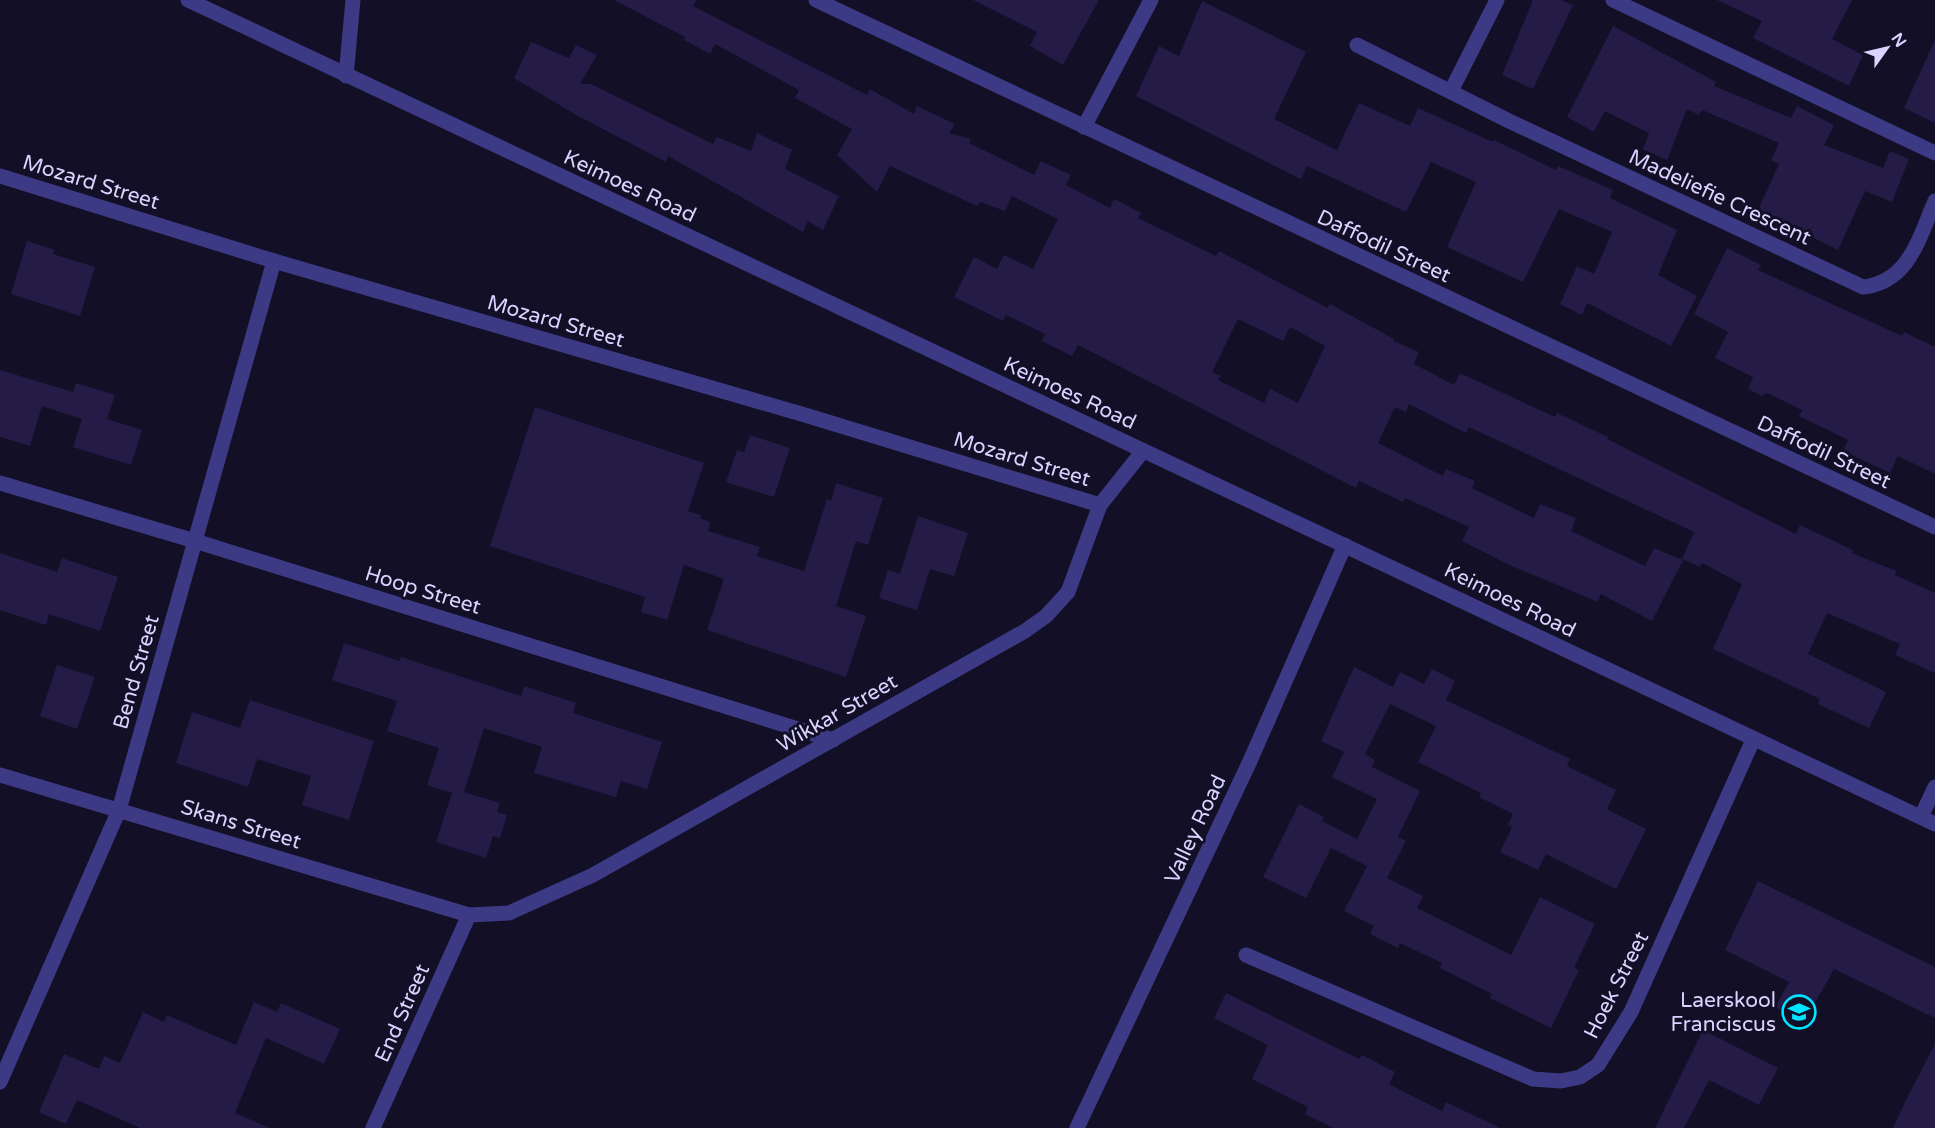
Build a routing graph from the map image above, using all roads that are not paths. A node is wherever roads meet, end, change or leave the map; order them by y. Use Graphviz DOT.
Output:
graph roads {
  1 [pos="188,0"];
  2 [pos="353,0"];
  3 [pos="816,0"];
  4 [pos="1150,0"];
  5 [pos="1497,0"];
  6 [pos="1613,0"];
  7 [pos="1357,45"];
  8 [pos="346,76"];
  9 [pos="1451,91"];
  10 [pos="1084,127"];
  11 [pos="1935,153"];
  12 [pos="0,176"];
  13 [pos="1935,201"];
  14 [pos="273,261"];
  15 [pos="1143,451"];
  16 [pos="0,483"];
  17 [pos="1100,505"];
  18 [pos="1935,527"];
  19 [pos="195,541"];
  20 [pos="1345,545"];
  21 [pos="833,740"];
  22 [pos="1753,740"];
  23 [pos="0,775"];
  24 [pos="1935,787"];
  25 [pos="119,810"];
  26 [pos="1928,821"];
  27 [pos="469,915"];
  28 [pos="1246,955"];
  29 [pos="0,1082"];
  30 [pos="373,1128"];
  31 [pos="1077,1128"];
  1 -- 8 [label="street, Keimoes Road"];
  2 -- 8 [label="street"];
  3 -- 10 [label="street, Daffodil Street"];
  4 -- 10 [label="street"];
  5 -- 9 [label="street"];
  6 -- 11 [label="street"];
  7 -- 9 [label="street, Madeliefie Crescent"];
  8 -- 15 [label="street, Keimoes Road"];
  9 -- 13 [label="street, Madeliefie Crescent"];
  10 -- 18 [label="street, Daffodil Street"];
  12 -- 14 [label="street, Mozard Street"];
  14 -- 17 [label="street, Mozard Street"];
  14 -- 19 [label="street, Bend Street"];
  15 -- 17 [label="street, Wikkar Street"];
  15 -- 20 [label="street, Keimoes Road"];
  16 -- 19 [label="street, Hoop Street"];
  17 -- 21 [label="street, Wikkar Street"];
  19 -- 21 [label="street, Hoop Street"];
  19 -- 25 [label="street, Bend Street"];
  20 -- 22 [label="street, Keimoes Road"];
  20 -- 31 [label="street, Valley Road"];
  21 -- 27 [label="street, Wikkar Street"];
  22 -- 26 [label="street, Keimoes Road"];
  22 -- 28 [label="street, Hoek Street"];
  23 -- 25 [label="street, Skans Street"];
  24 -- 26 [label="street"];
  25 -- 27 [label="street, Skans Street"];
  25 -- 29 [label="street, Bend Street"];
  27 -- 30 [label="street, End Street"];
}
